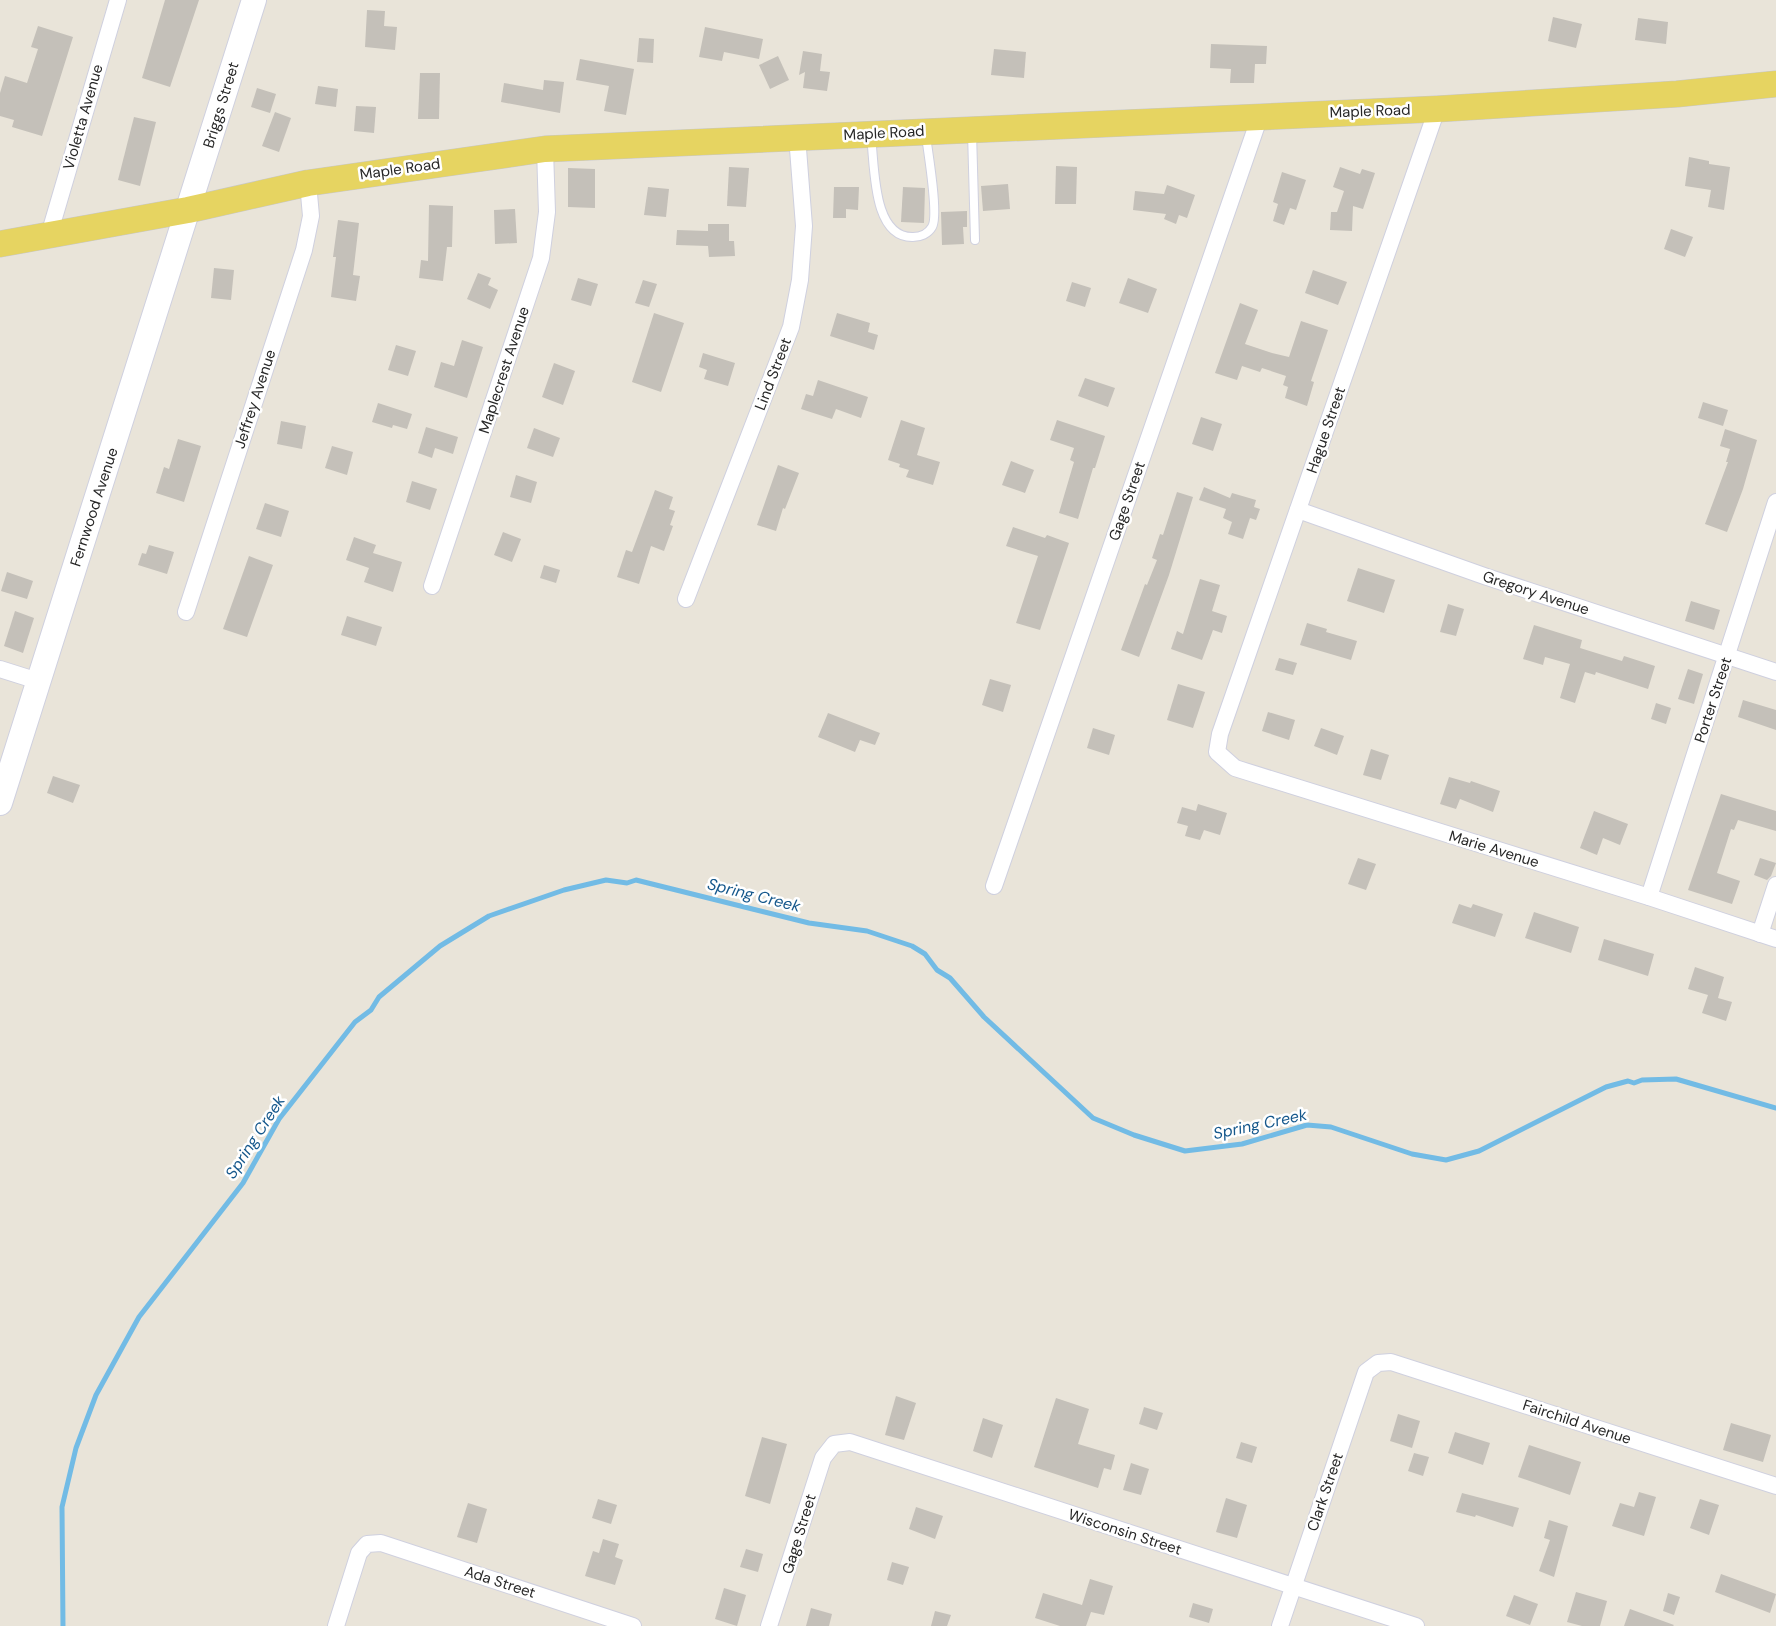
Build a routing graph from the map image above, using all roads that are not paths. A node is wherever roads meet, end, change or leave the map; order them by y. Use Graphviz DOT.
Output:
graph roads {
  1 [pos="118,0"];
  2 [pos="254,0"];
  3 [pos="1776,84"];
  4 [pos="1437,109"];
  5 [pos="1260,116"];
  6 [pos="972,129"];
  7 [pos="926,131"];
  8 [pos="871,133"];
  9 [pos="797,136"];
  10 [pos="545,149"];
  11 [pos="308,183"];
  12 [pos="188,210"];
  13 [pos="49,235"];
  14 [pos="975,240"];
  15 [pos="0,244"];
  16 [pos="1776,502"];
  17 [pos="1298,510"];
  18 [pos="432,586"];
  19 [pos="686,599"];
  20 [pos="186,612"];
  21 [pos="1727,656"];
  22 [pos="0,669"];
  23 [pos="1776,672"];
  24 [pos="38,681"];
  25 [pos="1217,752"];
  26 [pos="0,803"];
  27 [pos="1776,885"];
  28 [pos="994,886"];
  29 [pos="1649,897"];
  30 [pos="1768,937"];
  31 [pos="1378,1364"];
  32 [pos="834,1444"];
  33 [pos="1776,1486"];
  34 [pos="1293,1587"];
  35 [pos="336,1626"];
  36 [pos="633,1626"];
  37 [pos="769,1626"];
  38 [pos="1280,1626"];
  39 [pos="1416,1626"];
  1 -- 13 [label="street, Violetta Avenue"];
  2 -- 12 [label="street, Briggs Street"];
  3 -- 4 [label="main road, Maple Road"];
  4 -- 5 [label="main road, Maple Road"];
  4 -- 17 [label="street, Hague Street"];
  5 -- 6 [label="main road, Maple Road"];
  5 -- 28 [label="street, Gage Street"];
  6 -- 7 [label="main road, Maple Road"];
  6 -- 14 [label="lane"];
  7 -- 8 [label="main road, Maple Road"];
  7 -- 8 [label="lane"];
  8 -- 9 [label="main road, Maple Road"];
  9 -- 10 [label="main road, Maple Road"];
  9 -- 19 [label="street, Lind Street"];
  10 -- 11 [label="main road, Maple Road"];
  10 -- 18 [label="street, Maplecrest Avenue"];
  11 -- 12 [label="main road, Maple Road"];
  11 -- 20 [label="street, Jeffrey Avenue"];
  12 -- 13 [label="main road, Maple Road"];
  12 -- 24 [label="street, Fernwood Avenue"];
  13 -- 15 [label="main road, Maple Road"];
  16 -- 21 [label="street, Porter Street"];
  17 -- 21 [label="street, Gregory Avenue"];
  17 -- 25 [label="street, Hague Street"];
  21 -- 23 [label="street, Gregory Avenue"];
  21 -- 29 [label="street, Porter Street"];
  22 -- 24 [label="street"];
  24 -- 26 [label="street, Fernwood Avenue"];
  25 -- 29 [label="street, Marie Avenue"];
  27 -- 30 [label="street"];
  29 -- 30 [label="street, Marie Avenue"];
  31 -- 33 [label="street, Fairchild Avenue"];
  31 -- 34 [label="street, Clark Street"];
  32 -- 34 [label="street, Wisconsin Street"];
  32 -- 37 [label="street, Gage Street"];
  34 -- 38 [label="street, Clark Street"];
  34 -- 39 [label="street, Wisconsin Street"];
  35 -- 36 [label="street, Ada Street"];
}
